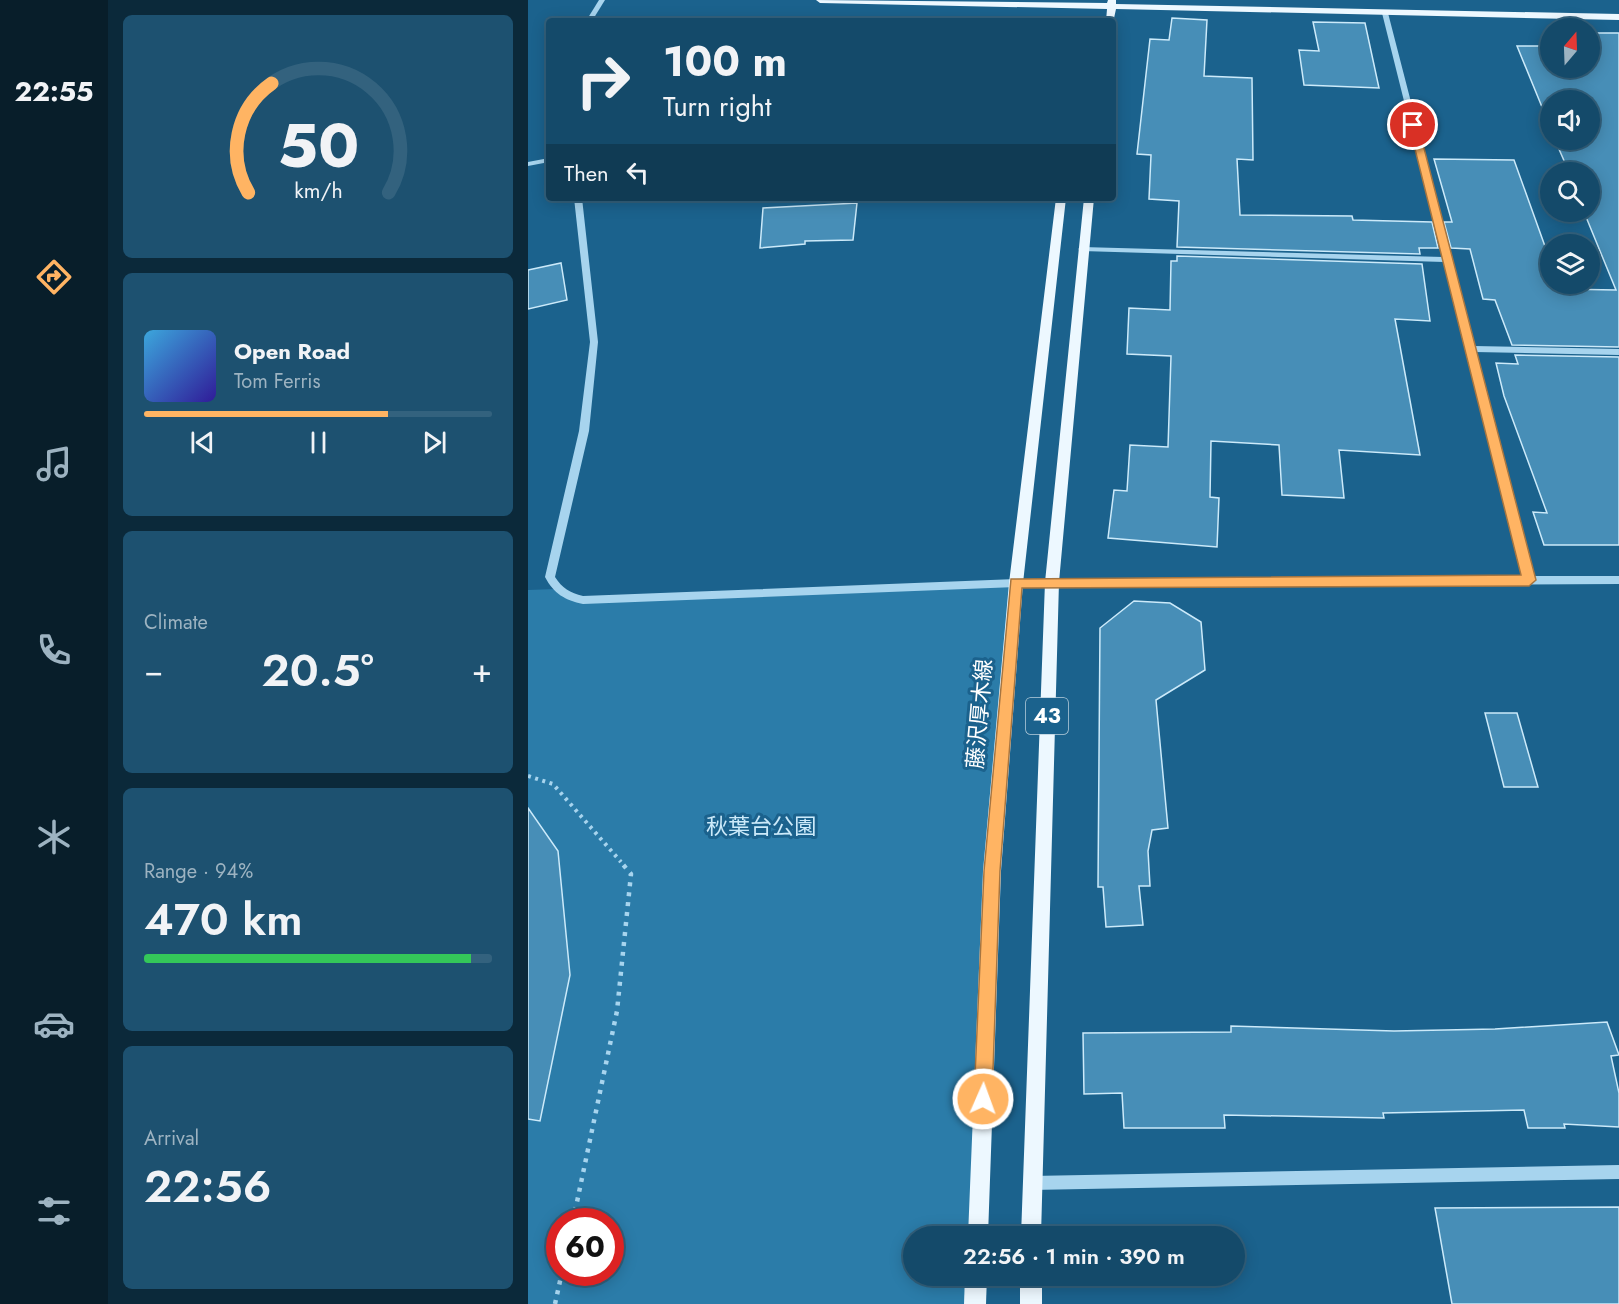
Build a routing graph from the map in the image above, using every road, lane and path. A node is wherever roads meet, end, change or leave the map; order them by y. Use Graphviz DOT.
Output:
graph roads {
  1 [pos="602,0"];
  2 [pos="820,0"];
  3 [pos="887,1"];
  4 [pos="1112,3"];
  5 [pos="1084,6"];
  6 [pos="1385,13"];
  7 [pos="1619,17"];
  8 [pos="592,18"];
  9 [pos="1110,18"];
  10 [pos="546,161"];
  11 [pos="528,164"];
  12 [pos="578,201"];
  13 [pos="1061,201"];
  14 [pos="1089,201"];
  15 [pos="1082,249"];
  16 [pos="1447,260"];
  17 [pos="1469,349"];
  18 [pos="1619,352"];
  19 [pos="1529,580"];
  20 [pos="1619,580"];
  21 [pos="1052,582"];
  22 [pos="1016,583"];
  23 [pos="528,776"];
  24 [pos="1619,1172"];
  25 [pos="1030,1183"];
  26 [pos="576,1208"];
  27 [pos="978,1226"];
  28 [pos="1031,1226"];
  29 [pos="559,1286"];
  30 [pos="976,1286"];
  31 [pos="1031,1286"];
  32 [pos="555,1304"];
  33 [pos="975,1304"];
  34 [pos="1031,1304"];
  1 -- 8 [label="street"];
  2 -- 3 [label="main road"];
  3 -- 5 [label="main road"];
  4 -- 5 [label="main road"];
  4 -- 6 [label="main road"];
  4 -- 9 [label="main road"];
  6 -- 7 [label="main road"];
  6 -- 16 [label="street"];
  10 -- 11 [label="street"];
  12 -- 22 [label="street"];
  13 -- 22 [label="main road, 藤沢厚木線 / 43"];
  14 -- 15 [label="main road, 43"];
  15 -- 16 [label="street"];
  15 -- 21 [label="main road, 43"];
  16 -- 17 [label="street"];
  17 -- 18 [label="street"];
  17 -- 19 [label="street"];
  19 -- 20 [label="street"];
  19 -- 21 [label="street"];
  21 -- 22 [label="street"];
  21 -- 25 [label="main road, 43"];
  22 -- 27 [label="main road, 藤沢厚木線 / 43"];
  23 -- 26 [label="path"];
  24 -- 25 [label="street"];
  25 -- 28 [label="main road, 43"];
  29 -- 32 [label="path"];
  30 -- 33 [label="main road"];
  31 -- 34 [label="main road"];
}
